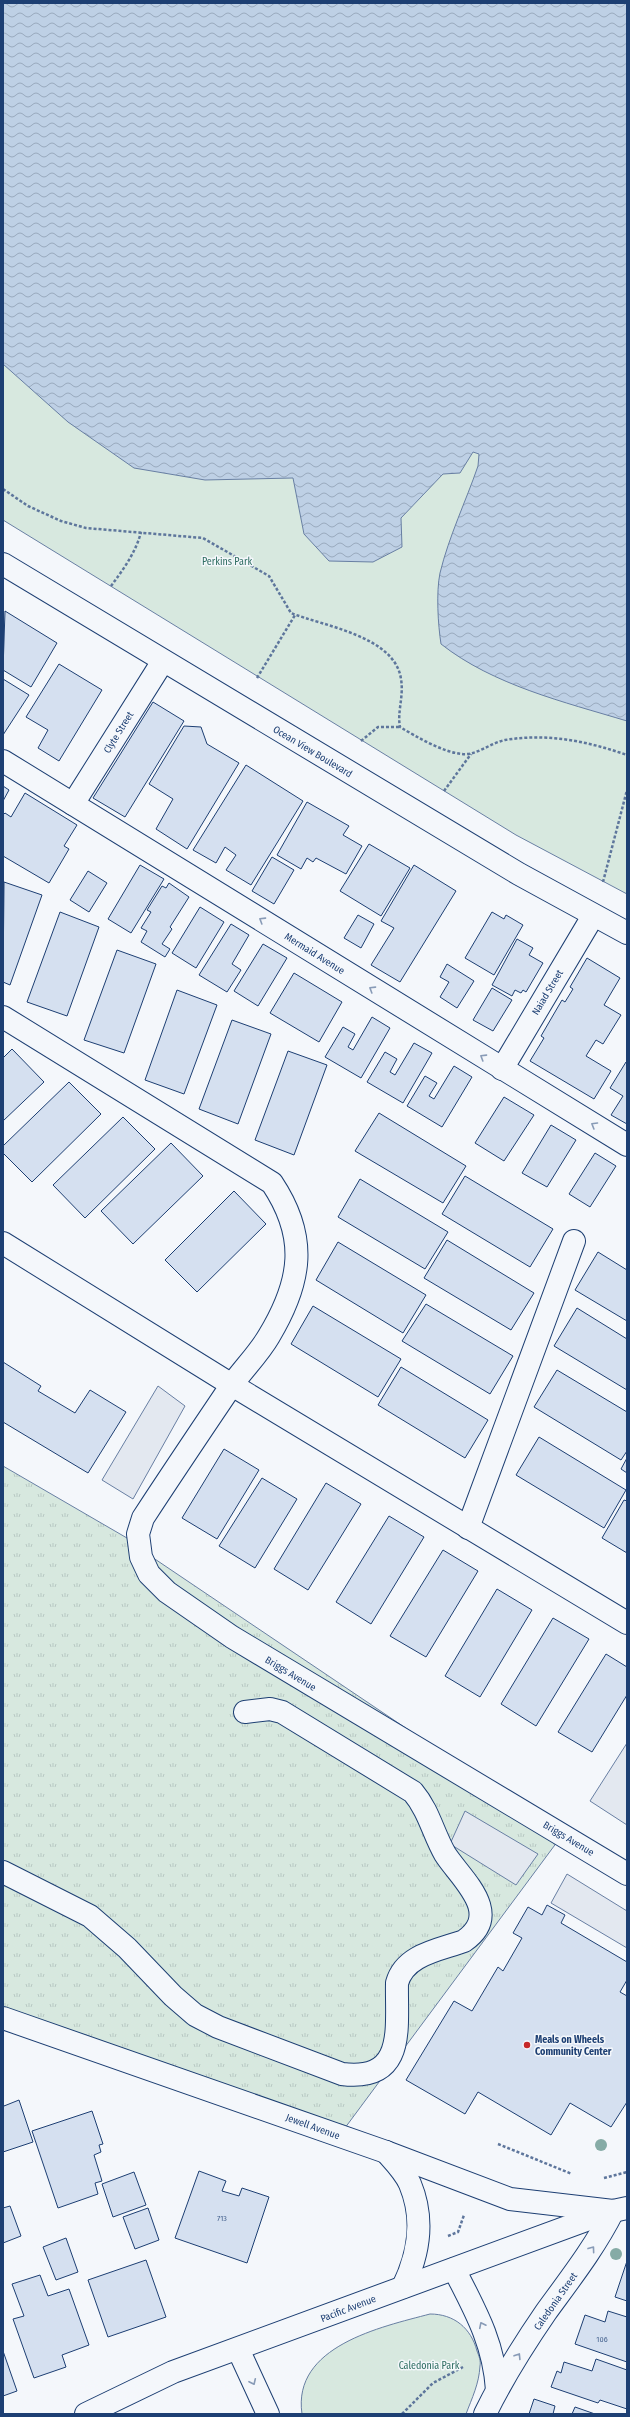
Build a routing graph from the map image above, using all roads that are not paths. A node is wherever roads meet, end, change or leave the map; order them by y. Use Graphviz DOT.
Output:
graph roads {
  1 [pos="3,564"];
  2 [pos="163,661"];
  3 [pos="3,761"];
  4 [pos="73,804"];
  5 [pos="593,916"];
  6 [pos="627,933"];
  7 [pos="3,1017"];
  8 [pos="502,1069"];
  9 [pos="627,1145"];
  10 [pos="574,1241"];
  11 [pos="3,1243"];
  12 [pos="232,1385"];
  13 [pos="468,1528"];
  14 [pos="627,1623"];
  15 [pos="245,1712"];
  16 [pos="3,1872"];
  17 [pos="627,1874"];
  18 [pos="3,2018"];
  19 [pos="386,2152"];
  20 [pos="620,2209"];
  21 [pos="454,2269"];
  22 [pos="403,2288"];
  23 [pos="238,2349"];
  24 [pos="497,2390"];
  25 [pos="86,2414"];
  26 [pos="268,2414"];
  27 [pos="485,2414"];
  1 -- 2 [label="street, Ocean View Boulevard"];
  2 -- 4 [label="street, Clyte Street"];
  2 -- 5 [label="street, Ocean View Boulevard"];
  3 -- 4 [label="street, Mermaid Avenue"];
  8 -- 4 [label="street, Mermaid Avenue, one-way"];
  5 -- 6 [label="street, Ocean View Boulevard"];
  5 -- 8 [label="street, Naiad Street"];
  7 -- 12 [label="street, Briggs Avenue"];
  9 -- 8 [label="street, Mermaid Avenue, one-way"];
  10 -- 13 [label="street"];
  11 -- 12 [label="street"];
  12 -- 13 [label="street"];
  12 -- 17 [label="street, Briggs Avenue"];
  13 -- 14 [label="street"];
  15 -- 16 [label="street"];
  18 -- 19 [label="street, Jewell Avenue"];
  19 -- 20 [label="street, Jewell Avenue"];
  19 -- 22 [label="street"];
  20 -- 21 [label="street, Pacific Avenue"];
  24 -- 20 [label="street, Caledonia Street, one-way"];
  21 -- 22 [label="street, Pacific Avenue"];
  24 -- 21 [label="street, one-way"];
  22 -- 23 [label="street, Pacific Avenue"];
  23 -- 25 [label="street, Pacific Avenue"];
  23 -- 26 [label="street, one-way"];
  24 -- 27 [label="street, Caledonia Street"];
}
